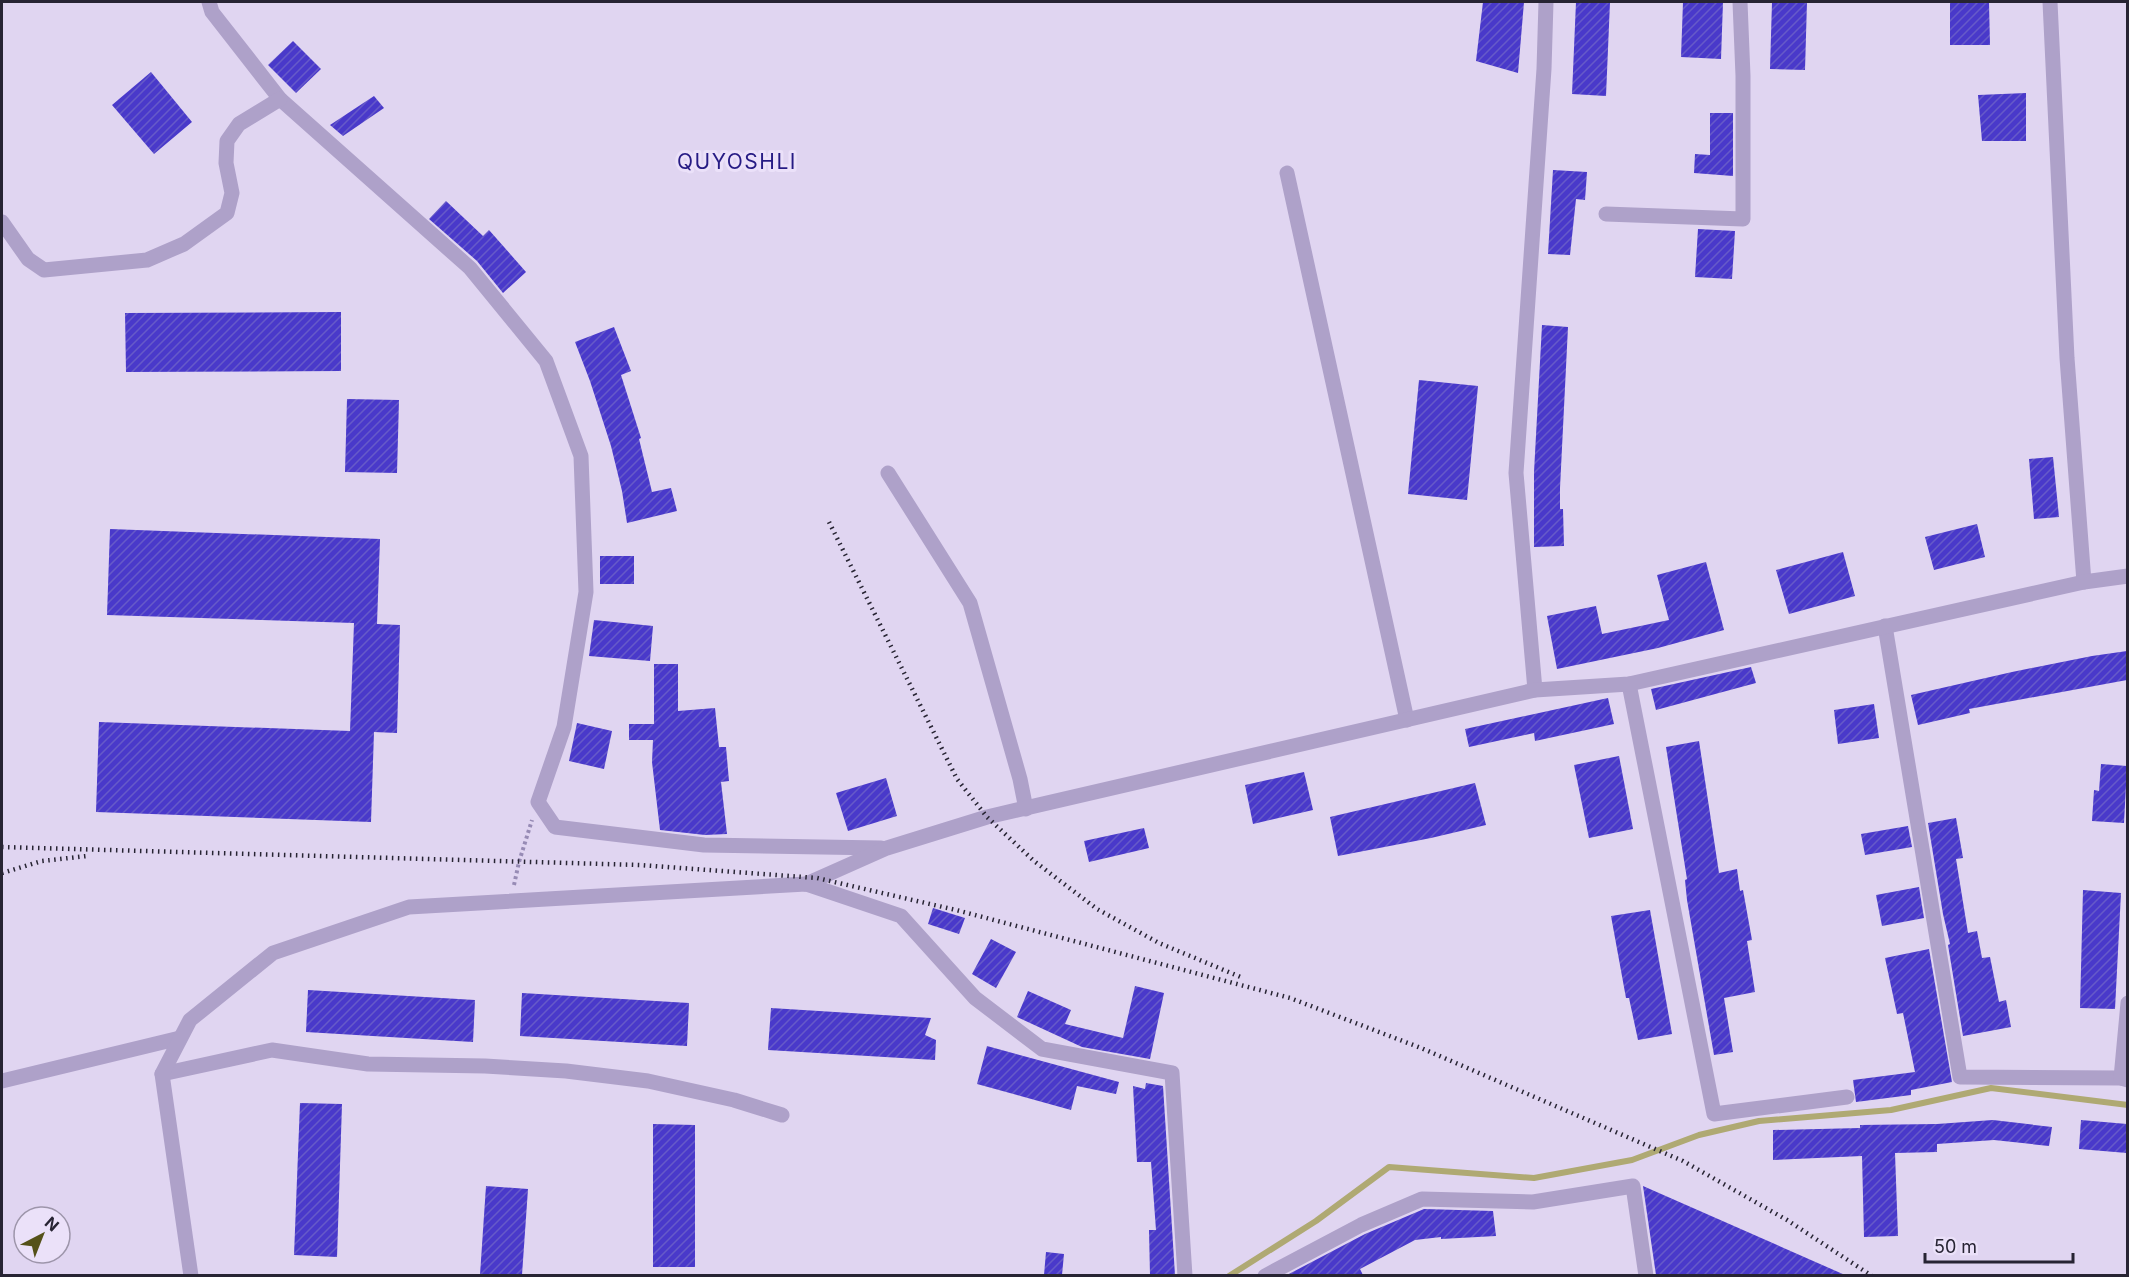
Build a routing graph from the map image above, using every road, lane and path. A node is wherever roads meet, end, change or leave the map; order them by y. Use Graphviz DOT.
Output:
graph roads {
  1 [pos="209,2"];
  2 [pos="1546,2"];
  3 [pos="1740,2"];
  4 [pos="2050,2"];
  5 [pos="280,99"];
  6 [pos="1287,173"];
  7 [pos="1606,214"];
  8 [pos="2,222"];
  9 [pos="888,473"];
  10 [pos="2127,576"];
  11 [pos="2084,582"];
  12 [pos="1885,626"];
  13 [pos="1629,684"];
  14 [pos="1535,690"];
  15 [pos="1407,720"];
  16 [pos="538,802"];
  17 [pos="1026,809"];
  18 [pos="887,848"];
  19 [pos="806,884"];
  20 [pos="511,900"];
  21 [pos="2127,1003"];
  22 [pos="180,1038"];
  23 [pos="162,1074"];
  24 [pos="2124,1079"];
  25 [pos="2,1081"];
  26 [pos="1847,1097"];
  27 [pos="782,1115"];
  28 [pos="190,1275"];
  29 [pos="1185,1275"];
  30 [pos="1265,1275"];
  31 [pos="1646,1275"];
  1 -- 5 [label="street"];
  2 -- 14 [label="street"];
  3 -- 7 [label="street"];
  4 -- 11 [label="street"];
  5 -- 8 [label="street"];
  5 -- 16 [label="street"];
  6 -- 15 [label="street"];
  9 -- 17 [label="street"];
  10 -- 11 [label="street"];
  11 -- 12 [label="street"];
  12 -- 13 [label="street"];
  12 -- 24 [label="street"];
  13 -- 14 [label="street"];
  13 -- 26 [label="street"];
  14 -- 15 [label="street"];
  15 -- 17 [label="street"];
  16 -- 18 [label="street"];
  16 -- 20 [label="path"];
  17 -- 18 [label="street"];
  18 -- 19 [label="street"];
  19 -- 20 [label="street"];
  19 -- 29 [label="street"];
  20 -- 22 [label="street"];
  21 -- 24 [label="street"];
  22 -- 23 [label="street"];
  22 -- 25 [label="street"];
  23 -- 27 [label="street"];
  23 -- 28 [label="street"];
  30 -- 31 [label="street"];
}
